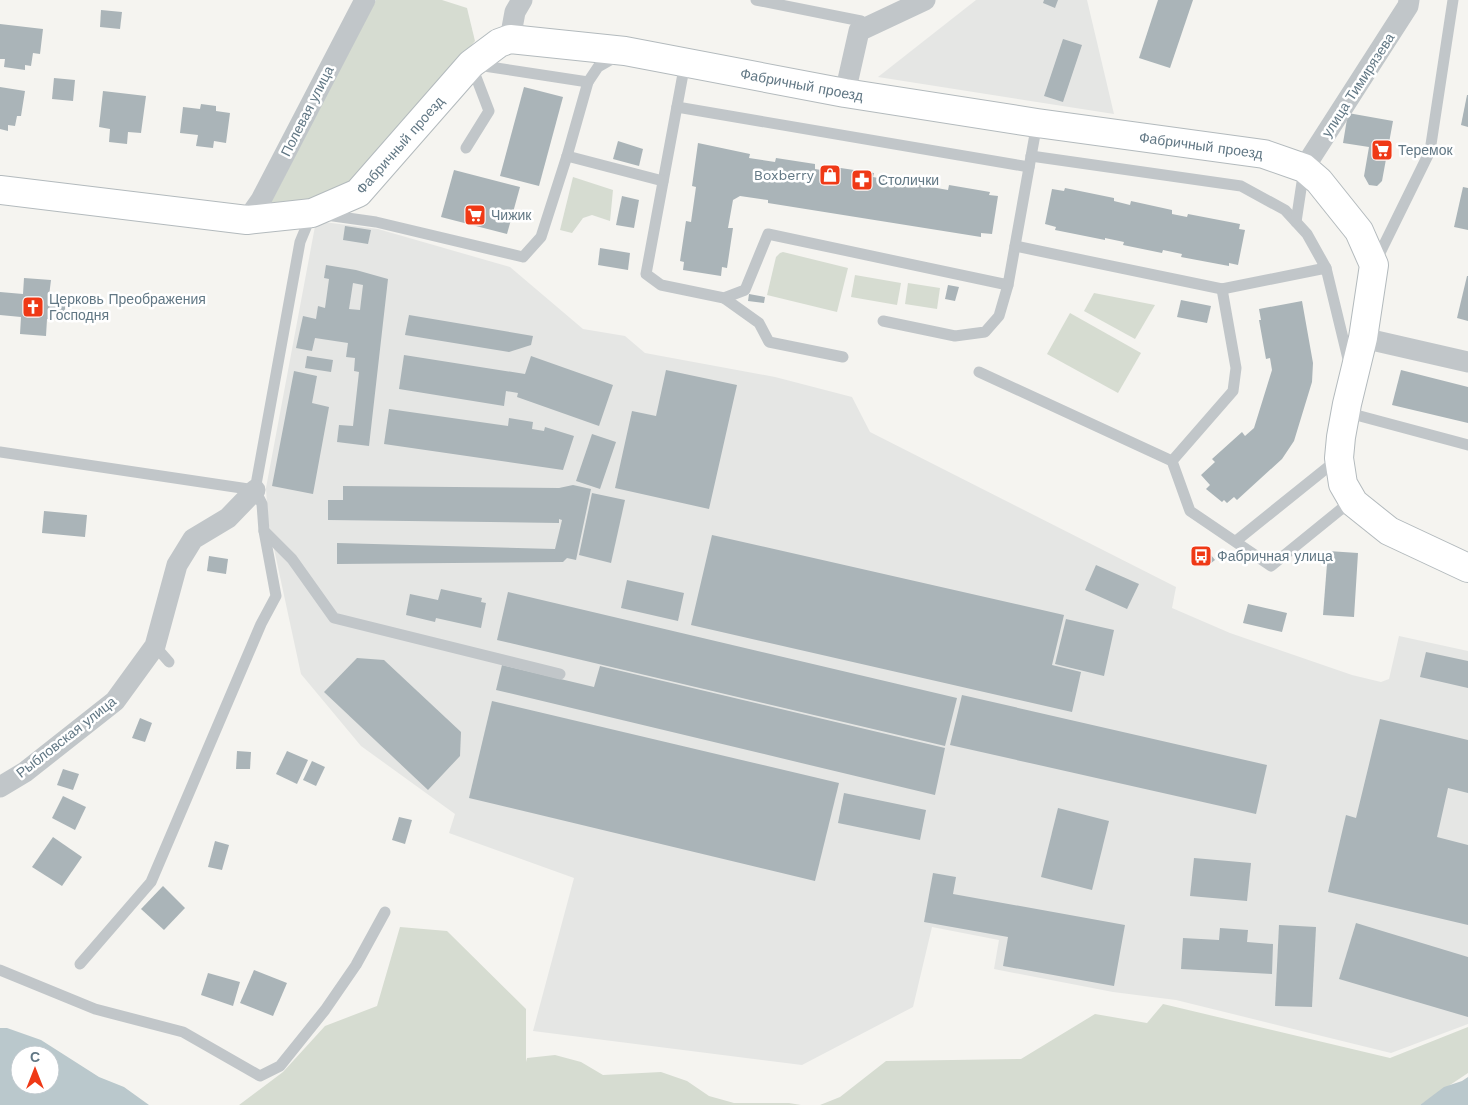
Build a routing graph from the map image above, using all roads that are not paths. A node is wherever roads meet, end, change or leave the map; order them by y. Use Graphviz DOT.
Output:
graph roads {
  1 [pos="365,0"];
  2 [pos="522,0"];
  3 [pos="756,0"];
  4 [pos="925,0"];
  5 [pos="1409,0"];
  6 [pos="1453,0"];
  7 [pos="861,21"];
  8 [pos="510,39"];
  9 [pos="625,52"];
  10 [pos="685,63"];
  11 [pos="471,64"];
  12 [pos="588,82"];
  13 [pos="845,93"];
  14 [pos="677,107"];
  15 [pos="1037,123"];
  16 [pos="466,148"];
  17 [pos="567,156"];
  18 [pos="1030,161"];
  19 [pos="1304,168"];
  20 [pos="663,182"];
  21 [pos="2,193"];
  22 [pos="312,213"];
  23 [pos="247,220"];
  24 [pos="1296,222"];
  25 [pos="1015,246"];
  26 [pos="1374,264"];
  27 [pos="1326,268"];
  28 [pos="1008,285"];
  29 [pos="1222,289"];
  30 [pos="724,298"];
  31 [pos="883,321"];
  32 [pos="1363,338"];
  33 [pos="843,357"];
  34 [pos="1468,362"];
  35 [pos="979,372"];
  36 [pos="1353,379"];
  37 [pos="1345,412"];
  38 [pos="1468,444"];
  39 [pos="0,452"];
  40 [pos="1339,458"];
  41 [pos="1172,461"];
  42 [pos="255,490"];
  43 [pos="1354,503"];
  44 [pos="264,531"];
  45 [pos="1236,541"];
  46 [pos="1468,568"];
  47 [pos="155,646"];
  48 [pos="169,662"];
  49 [pos="560,674"];
  50 [pos="0,788"];
  51 [pos="385,912"];
  52 [pos="80,964"];
  53 [pos="0,970"];
  1 -- 23 [label="street, Полевая улица"];
  2 -- 8 [label="street"];
  3 -- 7 [label="lane"];
  4 -- 13 [label="street"];
  5 -- 19 [label="street, улица Тимирязева"];
  6 -- 26 [label="lane"];
  8 -- 9 [label="street, Фабричный проезд"];
  8 -- 11 [label="street, Фабричный проезд"];
  9 -- 10 [label="street, Фабричный проезд"];
  9 -- 12 [label="lane"];
  10 -- 13 [label="street, Фабричный проезд"];
  10 -- 14 [label="lane"];
  11 -- 12 [label="lane"];
  11 -- 16 [label="lane"];
  11 -- 22 [label="street, Фабричный проезд"];
  12 -- 17 [label="lane"];
  13 -- 15 [label="street, Фабричный проезд"];
  14 -- 18 [label="lane"];
  14 -- 20 [label="lane"];
  15 -- 18 [label="lane"];
  15 -- 19 [label="street, Фабричный проезд"];
  17 -- 20 [label="lane"];
  17 -- 22 [label="lane"];
  18 -- 24 [label="lane"];
  18 -- 25 [label="lane"];
  19 -- 24 [label="lane"];
  19 -- 26 [label="street, Фабричный проезд"];
  20 -- 30 [label="lane"];
  21 -- 23 [label="street, Фабричный проезд"];
  22 -- 23 [label="street, Фабричный проезд"];
  22 -- 42 [label="lane"];
  24 -- 27 [label="lane"];
  25 -- 28 [label="lane"];
  25 -- 29 [label="lane"];
  26 -- 32 [label="street"];
  27 -- 29 [label="lane"];
  27 -- 36 [label="lane"];
  28 -- 30 [label="lane"];
  28 -- 31 [label="lane"];
  29 -- 41 [label="lane"];
  30 -- 33 [label="lane"];
  32 -- 34 [label="street"];
  32 -- 36 [label="street"];
  35 -- 41 [label="lane"];
  36 -- 37 [label="street"];
  37 -- 38 [label="lane"];
  37 -- 40 [label="street"];
  39 -- 42 [label="lane"];
  40 -- 43 [label="street"];
  40 -- 45 [label="lane"];
  41 -- 45 [label="lane"];
  42 -- 44 [label="lane"];
  42 -- 47 [label="street, Рыбловская улица"];
  43 -- 45 [label="lane"];
  43 -- 46 [label="street"];
  44 -- 49 [label="lane"];
  44 -- 52 [label="lane"];
  47 -- 48 [label="lane"];
  47 -- 50 [label="street, Рыбловская улица"];
  51 -- 53 [label="lane"];
}
